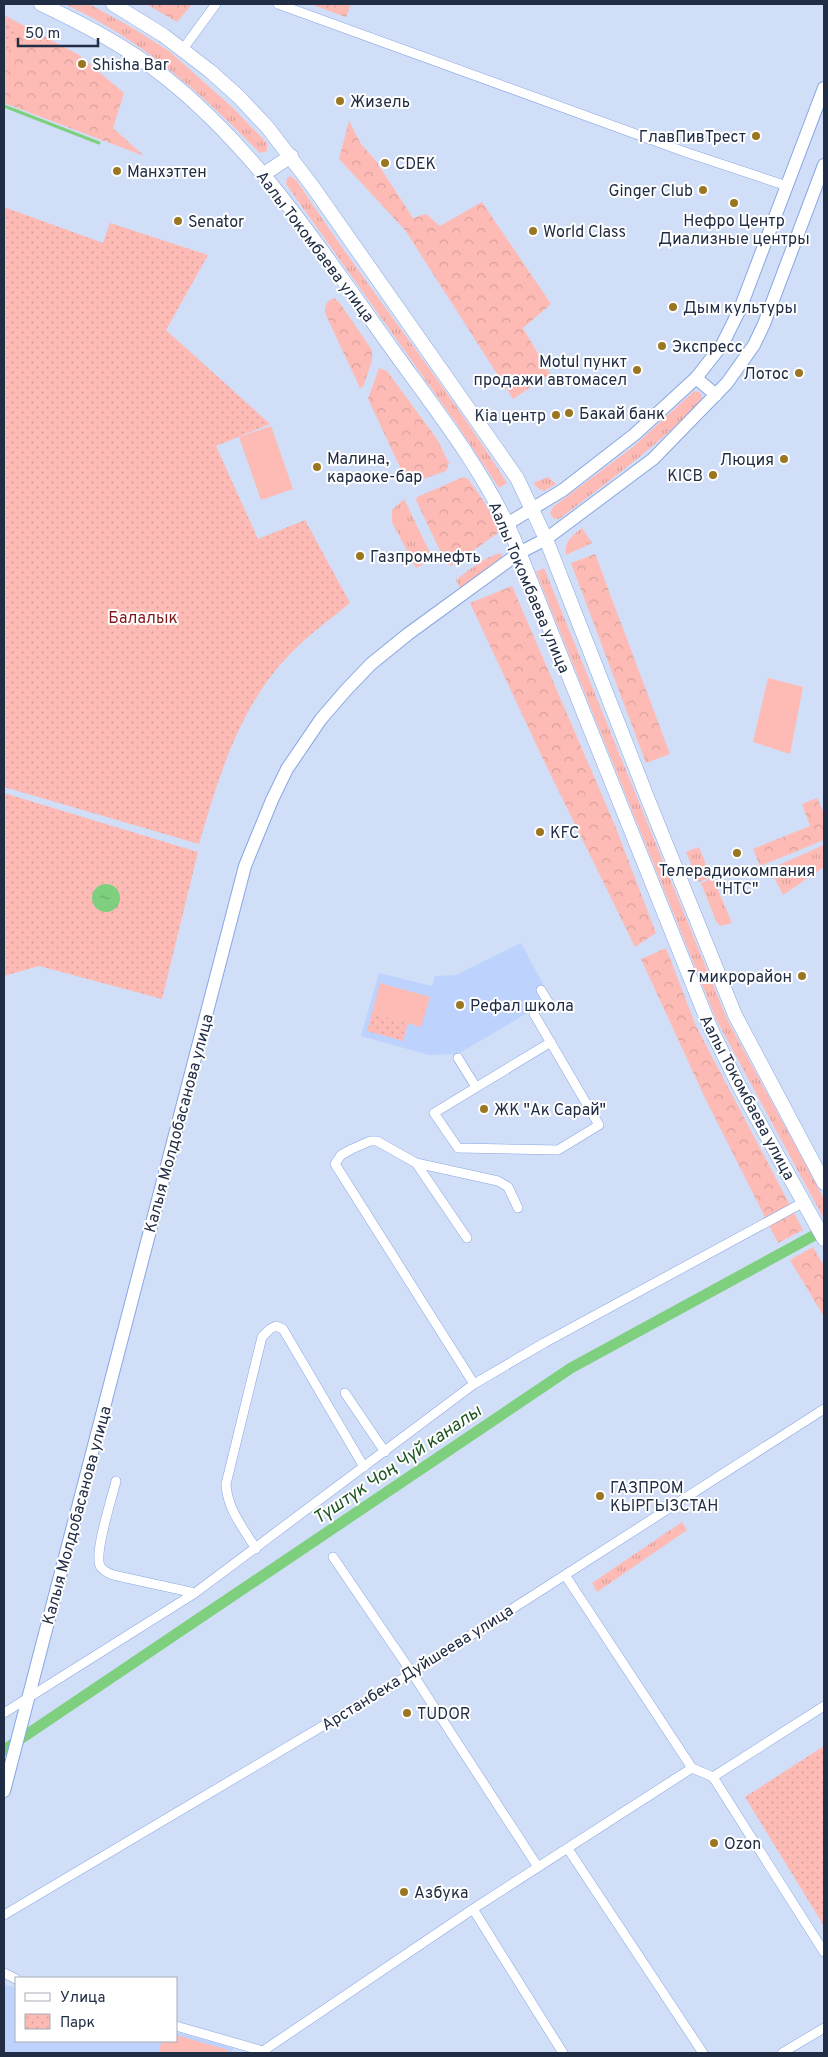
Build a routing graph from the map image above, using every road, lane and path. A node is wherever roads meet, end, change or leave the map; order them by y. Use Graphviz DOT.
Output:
graph roads {
  1 [pos="42,4"];
  2 [pos="113,4"];
  3 [pos="216,4"];
  4 [pos="278,4"];
  5 [pos="183,49"];
  6 [pos="824,88"];
  7 [pos="291,156"];
  8 [pos="824,165"];
  9 [pos="264,174"];
  10 [pos="787,186"];
  11 [pos="696,378"];
  12 [pos="716,395"];
  13 [pos="533,509"];
  14 [pos="507,524"];
  15 [pos="546,539"];
  16 [pos="519,553"];
  17 [pos="541,990"];
  18 [pos="550,1005"];
  19 [pos="534,1014"];
  20 [pos="550,1042"];
  21 [pos="458,1058"];
  22 [pos="476,1087"];
  23 [pos="416,1163"];
  24 [pos="824,1183"];
  25 [pos="807,1207"];
  26 [pos="518,1208"];
  27 [pos="467,1238"];
  28 [pos="824,1239"];
  29 [pos="474,1384"];
  30 [pos="345,1393"];
  31 [pos="824,1409"];
  32 [pos="385,1452"];
  33 [pos="364,1467"];
  34 [pos="116,1481"];
  35 [pos="256,1549"];
  36 [pos="333,1557"];
  37 [pos="565,1575"];
  38 [pos="195,1593"];
  39 [pos="412,1673"];
  40 [pos="28,1699"];
  41 [pos="824,1706"];
  42 [pos="4,1713"];
  43 [pos="692,1768"];
  44 [pos="713,1777"];
  45 [pos="4,1791"];
  46 [pos="568,1849"];
  47 [pos="538,1867"];
  48 [pos="473,1909"];
  49 [pos="4,1915"];
  50 [pos="824,1952"];
  51 [pos="4,1973"];
  52 [pos="15,1979"];
  53 [pos="178,2027"];
  54 [pos="824,2028"];
  55 [pos="563,2053"];
  56 [pos="703,2053"];
  57 [pos="782,2053"];
  1 -- 9 [label="main road, Аалы Токомбаева улица"];
  2 -- 5 [label="main road, Аалы Токомбаева улица"];
  3 -- 5 [label="street"];
  4 -- 10 [label="street"];
  5 -- 7 [label="main road, Аалы Токомбаева улица"];
  6 -- 10 [label="street"];
  7 -- 9 [label="main road"];
  7 -- 13 [label="main road, Аалы Токомбаева улица"];
  8 -- 12 [label="street, Калыя Молдобасанова улица"];
  9 -- 14 [label="main road, Аалы Токомбаева улица"];
  10 -- 11 [label="street"];
  11 -- 12 [label="street"];
  11 -- 13 [label="street"];
  12 -- 15 [label="street, Калыя Молдобасанова улица"];
  13 -- 14 [label="street"];
  13 -- 15 [label="main road, Аалы Токомбаева улица"];
  14 -- 16 [label="main road, Аалы Токомбаева улица"];
  15 -- 16 [label="street, Калыя Молдобасанова улица"];
  15 -- 24 [label="main road, Аалы Токомбаева улица"];
  16 -- 25 [label="main road, Аалы Токомбаева улица"];
  16 -- 40 [label="street, Калыя Молдобасанова улица"];
  17 -- 18 [label="street"];
  19 -- 20 [label="street"];
  20 -- 22 [label="street"];
  20 -- 22 [label="street"];
  21 -- 22 [label="street"];
  23 -- 26 [label="street"];
  23 -- 27 [label="street"];
  23 -- 29 [label="street"];
  25 -- 28 [label="main road, Аалы Токомбаева улица"];
  25 -- 29 [label="street"];
  29 -- 32 [label="street"];
  30 -- 32 [label="street"];
  31 -- 37 [label="street, Арстанбека Дуйшеева улица"];
  32 -- 33 [label="street"];
  33 -- 35 [label="street"];
  33 -- 35 [label="street"];
  34 -- 38 [label="street"];
  35 -- 38 [label="street"];
  36 -- 39 [label="street"];
  37 -- 39 [label="street, Арстанбека Дуйшеева улица"];
  37 -- 43 [label="street"];
  38 -- 40 [label="street"];
  39 -- 47 [label="street"];
  39 -- 49 [label="street, Арстанбека Дуйшеева улица"];
  40 -- 42 [label="street"];
  40 -- 45 [label="street, Калыя Молдобасанова улица"];
  41 -- 44 [label="street"];
  43 -- 44 [label="street"];
  43 -- 46 [label="street"];
  44 -- 50 [label="street"];
  46 -- 47 [label="street"];
  46 -- 56 [label="street"];
  47 -- 48 [label="street"];
  48 -- 53 [label="street"];
  48 -- 55 [label="street"];
  51 -- 52 [label="street"];
  54 -- 57 [label="street"];
}
